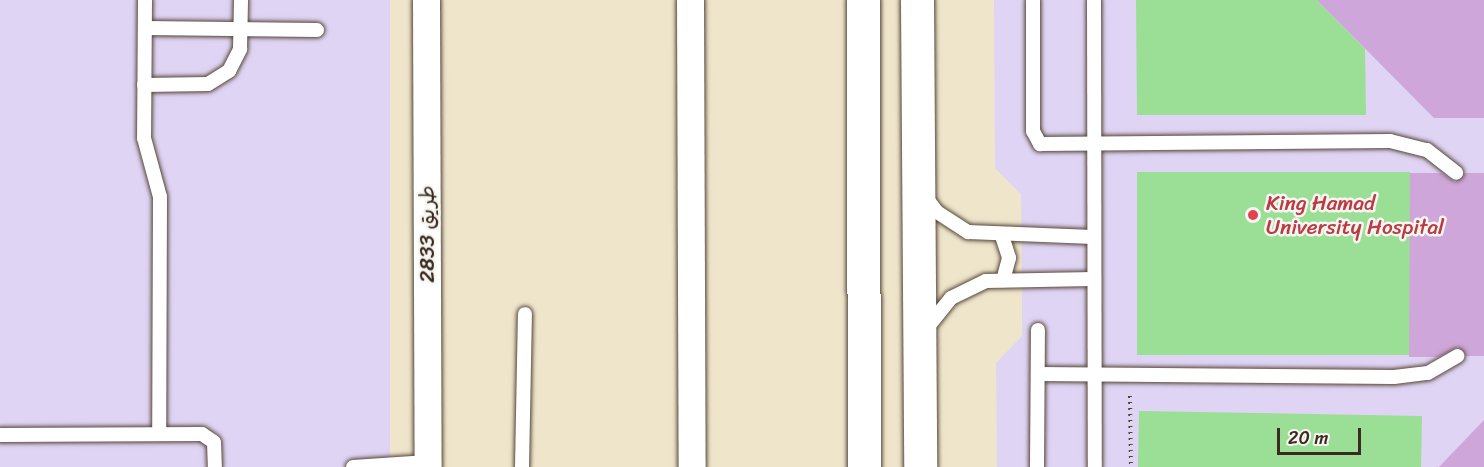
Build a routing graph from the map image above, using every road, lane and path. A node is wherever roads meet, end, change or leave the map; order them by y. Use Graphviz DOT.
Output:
graph roads {
  1 [pos="145,0"];
  2 [pos="241,0"];
  3 [pos="426,0"];
  4 [pos="690,0"];
  5 [pos="863,0"];
  6 [pos="917,0"];
  7 [pos="1033,0"];
  8 [pos="1094,0"];
  9 [pos="145,28"];
  10 [pos="241,29"];
  11 [pos="317,30"];
  12 [pos="144,85"];
  13 [pos="1092,145"];
  14 [pos="1456,173"];
  15 [pos="918,181"];
  16 [pos="1002,236"];
  17 [pos="1093,237"];
  18 [pos="1093,279"];
  19 [pos="1003,280"];
  20 [pos="525,314"];
  21 [pos="1038,330"];
  22 [pos="919,348"];
  23 [pos="1457,356"];
  24 [pos="1038,374"];
  25 [pos="1095,375"];
  26 [pos="1130,375"];
  27 [pos="159,434"];
  28 [pos="0,435"];
  29 [pos="428,464"];
  30 [pos="215,467"];
  31 [pos="352,467"];
  32 [pos="522,467"];
  33 [pos="692,467"];
  34 [pos="864,467"];
  35 [pos="920,467"];
  36 [pos="1037,467"];
  37 [pos="1095,467"];
  38 [pos="1131,467"];
  1 -- 9 [label="lane"];
  2 -- 10 [label="lane"];
  3 -- 29 [label="street, طريق 2833"];
  4 -- 33 [label="street"];
  5 -- 34 [label="street"];
  6 -- 15 [label="street"];
  7 -- 13 [label="lane"];
  8 -- 13 [label="lane"];
  9 -- 10 [label="lane"];
  9 -- 12 [label="lane"];
  10 -- 11 [label="lane"];
  10 -- 12 [label="lane"];
  12 -- 27 [label="lane"];
  13 -- 14 [label="lane"];
  13 -- 17 [label="lane"];
  15 -- 16 [label="lane"];
  15 -- 22 [label="street"];
  16 -- 17 [label="lane"];
  16 -- 19 [label="lane"];
  17 -- 18 [label="lane"];
  18 -- 19 [label="lane"];
  18 -- 25 [label="lane"];
  19 -- 22 [label="lane"];
  20 -- 32 [label="lane"];
  21 -- 24 [label="lane"];
  22 -- 35 [label="street"];
  23 -- 26 [label="lane"];
  24 -- 25 [label="lane"];
  24 -- 36 [label="lane"];
  25 -- 26 [label="lane"];
  25 -- 37 [label="lane"];
  26 -- 38 [label="path"];
  27 -- 28 [label="lane"];
  27 -- 30 [label="lane"];
  29 -- 31 [label="lane"];
}
